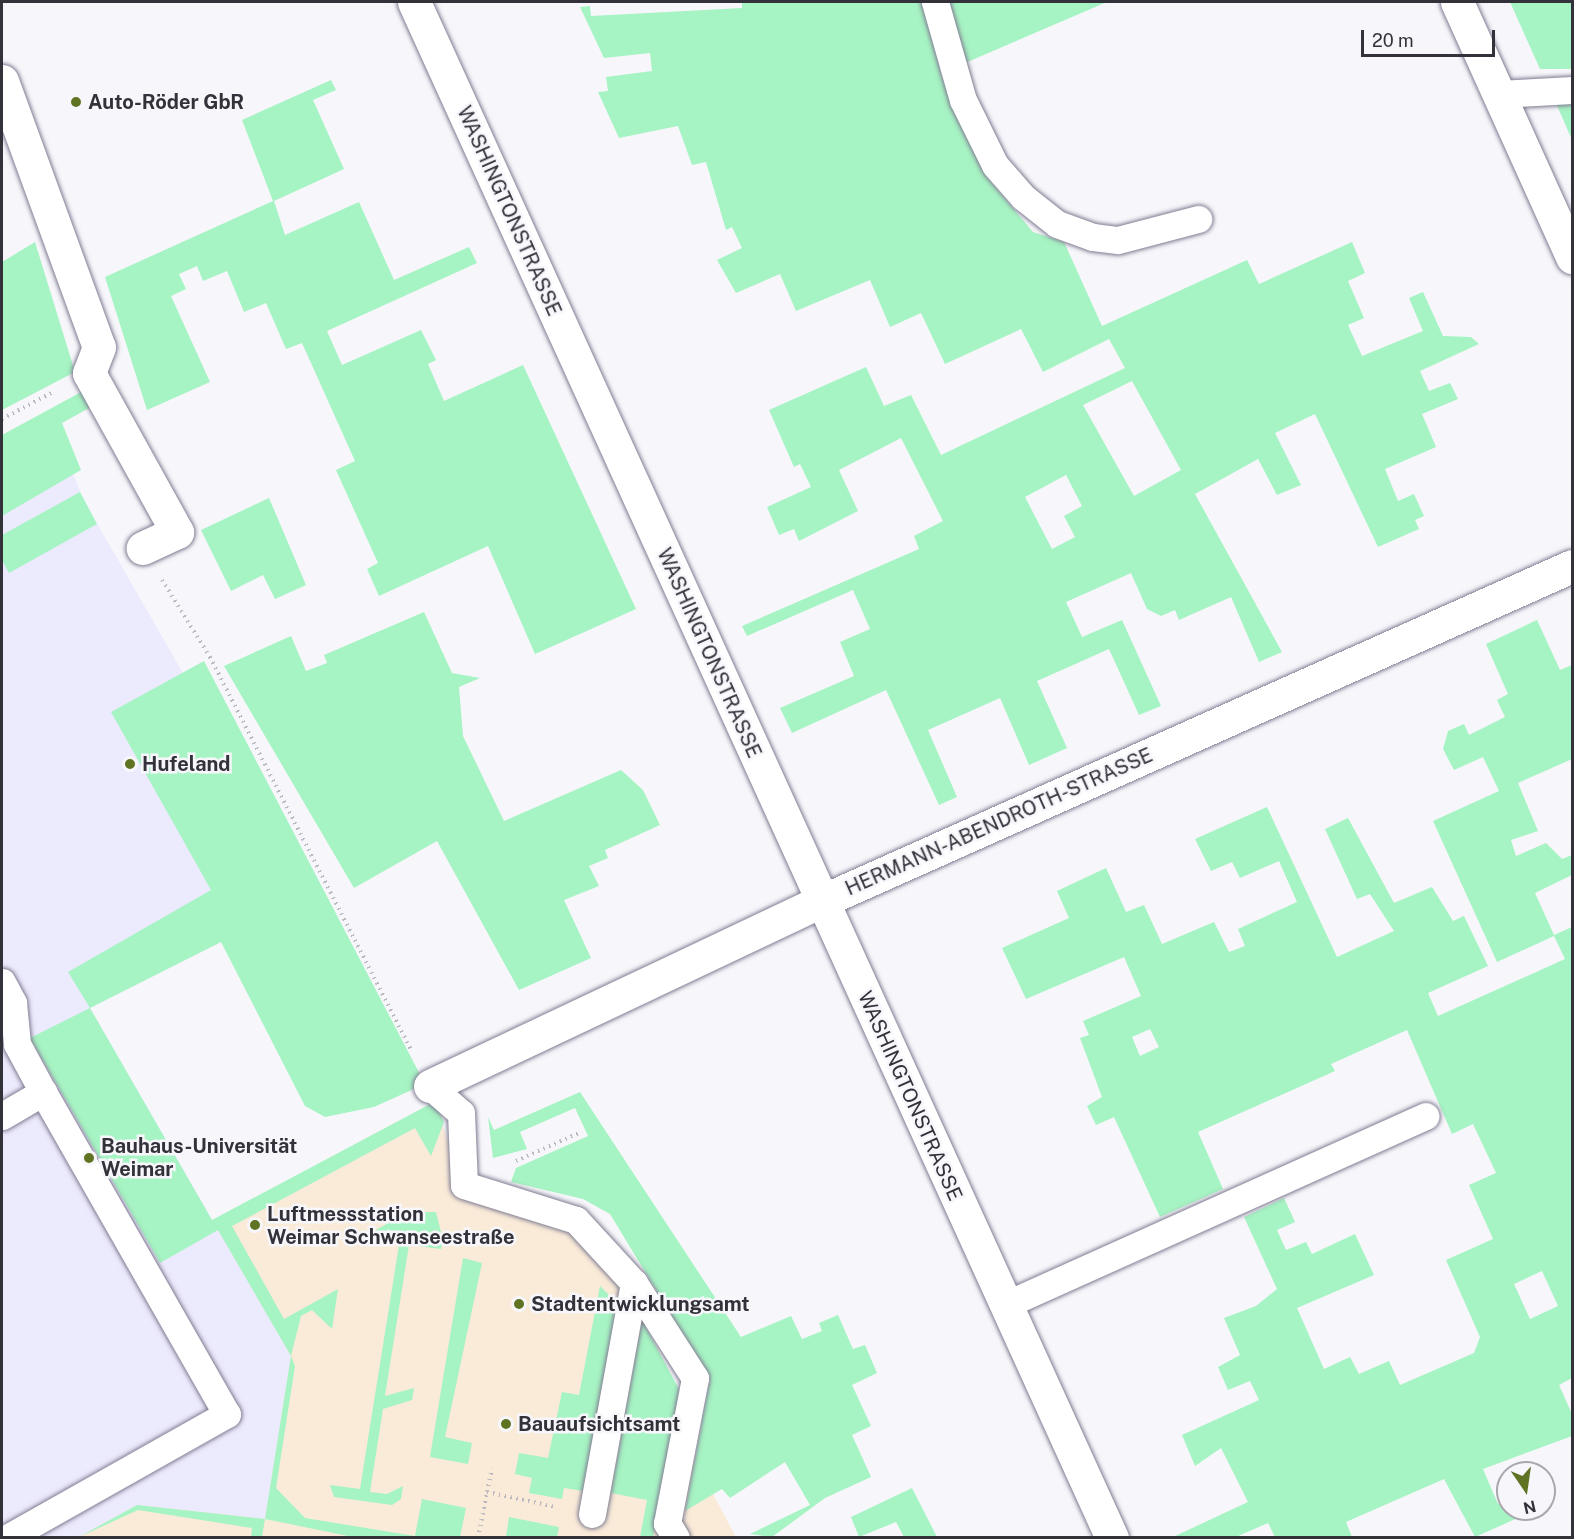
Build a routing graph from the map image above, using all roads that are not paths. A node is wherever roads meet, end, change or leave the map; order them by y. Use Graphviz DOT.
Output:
graph roads {
  1 [pos="414,2"];
  2 [pos="936,2"];
  3 [pos="1457,2"];
  4 [pos="2,81"];
  5 [pos="1572,90"];
  6 [pos="1499,94"];
  7 [pos="1198,219"];
  8 [pos="1572,257"];
  9 [pos="142,548"];
  10 [pos="1572,566"];
  11 [pos="822,901"];
  12 [pos="2,982"];
  13 [pos="430,1086"];
  14 [pos="43,1092"];
  15 [pos="2,1116"];
  16 [pos="1425,1116"];
  17 [pos="634,1283"];
  18 [pos="1005,1305"];
  19 [pos="592,1514"];
  20 [pos="7,1538"];
  21 [pos="676,1538"];
  22 [pos="1112,1538"];
  1 -- 11 [label="street, WASHINGTONSTRASSE"];
  2 -- 7 [label="lane"];
  3 -- 6 [label="street"];
  4 -- 9 [label="street"];
  5 -- 6 [label="lane"];
  6 -- 8 [label="street"];
  10 -- 11 [label="street, HERMANN-ABENDROTH-STRASSE"];
  11 -- 13 [label="street, HERMANN-ABENDROTH-STRASSE"];
  11 -- 18 [label="street, WASHINGTONSTRASSE"];
  12 -- 14 [label="lane"];
  13 -- 17 [label="lane"];
  14 -- 15 [label="lane"];
  14 -- 20 [label="lane"];
  16 -- 18 [label="lane"];
  17 -- 19 [label="lane"];
  17 -- 21 [label="lane"];
  18 -- 22 [label="street, WASHINGTONSTRASSE"];
}
